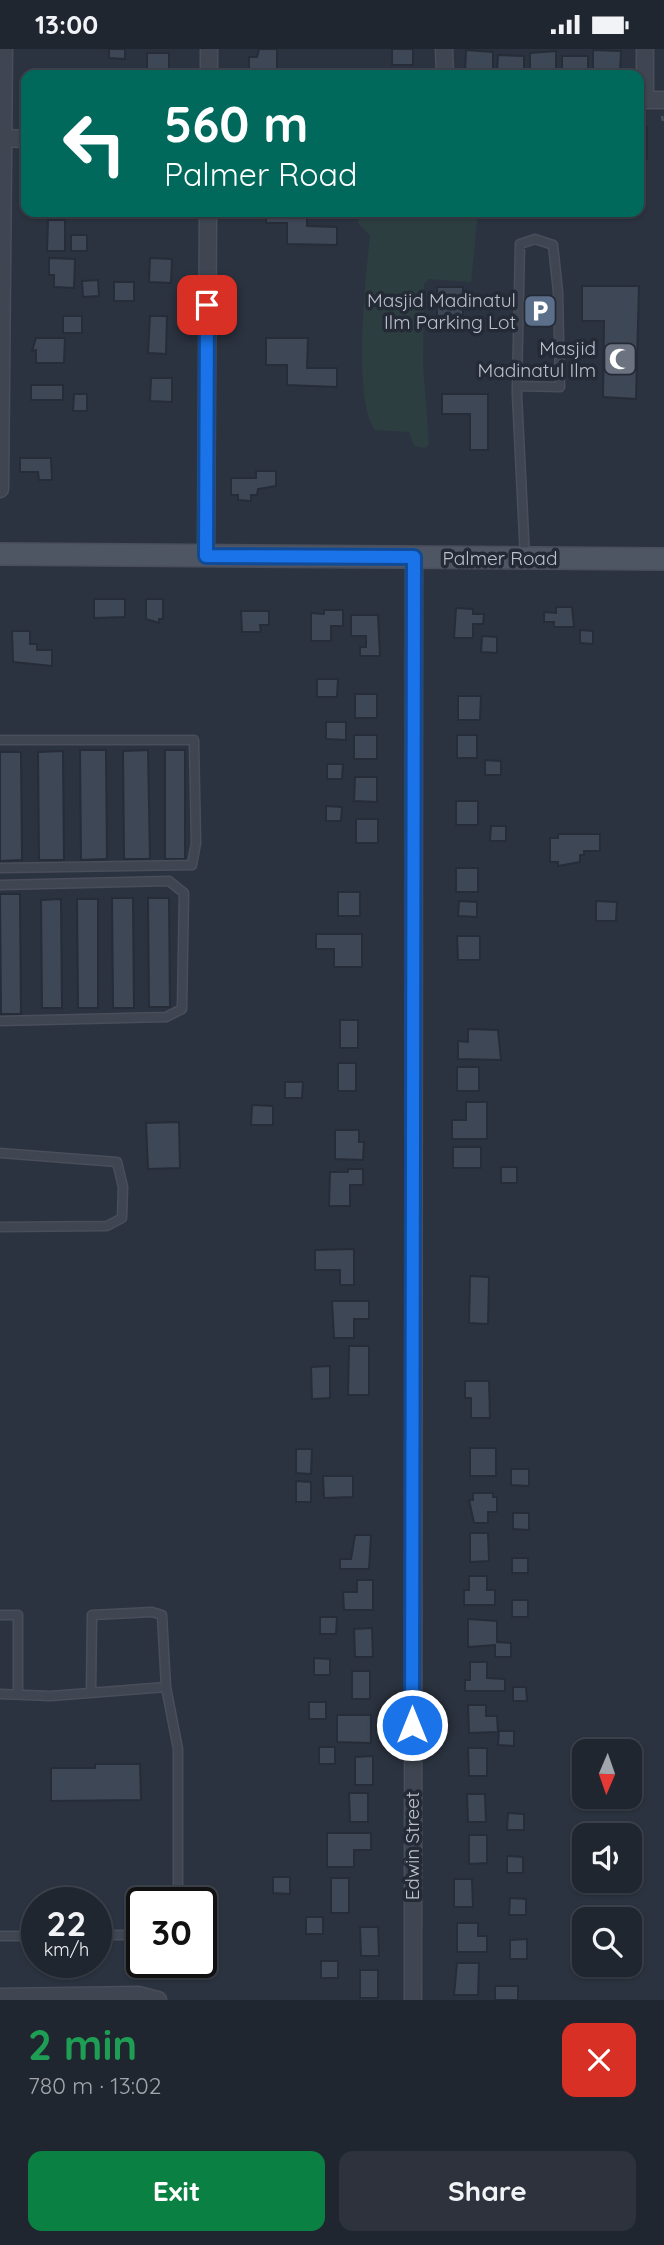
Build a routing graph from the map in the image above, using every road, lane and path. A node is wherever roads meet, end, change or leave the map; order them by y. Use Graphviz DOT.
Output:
graph roads {
  1 [pos="4,49"];
  2 [pos="209,49"];
  3 [pos="444,49"];
  4 [pos="645,49"];
  5 [pos="209,70"];
  6 [pos="445,70"];
  7 [pos="644,70"];
  8 [pos="644,100"];
  9 [pos="664,100"];
  10 [pos="4,138"];
  11 [pos="21,139"];
  12 [pos="208,217"];
  13 [pos="517,386"];
  14 [pos="0,489"];
  15 [pos="0,554"];
  16 [pos="206,556"];
  17 [pos="414,557"];
  18 [pos="525,558"];
  19 [pos="664,559"];
  20 [pos="0,740"];
  21 [pos="0,868"];
  22 [pos="0,885"];
  23 [pos="0,1021"];
  24 [pos="0,1153"];
  25 [pos="0,1227"];
  26 [pos="0,1615"];
  27 [pos="166,1687"];
  28 [pos="91,1693"];
  29 [pos="0,1694"];
  30 [pos="18,1695"];
  31 [pos="178,1887"];
  32 [pos="0,1936"];
  33 [pos="21,1936"];
  34 [pos="0,1997"];
  35 [pos="158,2000"];
  36 [pos="413,2000"];
  1 -- 10 [label="street"];
  2 -- 5 [label="street"];
  3 -- 6 [label="street"];
  4 -- 7 [label="street"];
  8 -- 9 [label="street"];
  10 -- 11 [label="street"];
  10 -- 14 [label="street"];
  12 -- 16 [label="street"];
  13 -- 13 [label="lane"];
  13 -- 18 [label="lane"];
  15 -- 16 [label="street, Palmer Road"];
  16 -- 17 [label="street, Palmer Road"];
  17 -- 18 [label="street, Palmer Road"];
  17 -- 36 [label="street, Edwin Street"];
  18 -- 19 [label="street, Palmer Road"];
  20 -- 21 [label="lane"];
  22 -- 23 [label="lane"];
  24 -- 25 [label="lane"];
  26 -- 30 [label="lane"];
  27 -- 28 [label="lane"];
  27 -- 28 [label="lane"];
  27 -- 31 [label="lane"];
  28 -- 30 [label="lane"];
  29 -- 30 [label="lane"];
  32 -- 33 [label="lane"];
  34 -- 35 [label="street"];
}
